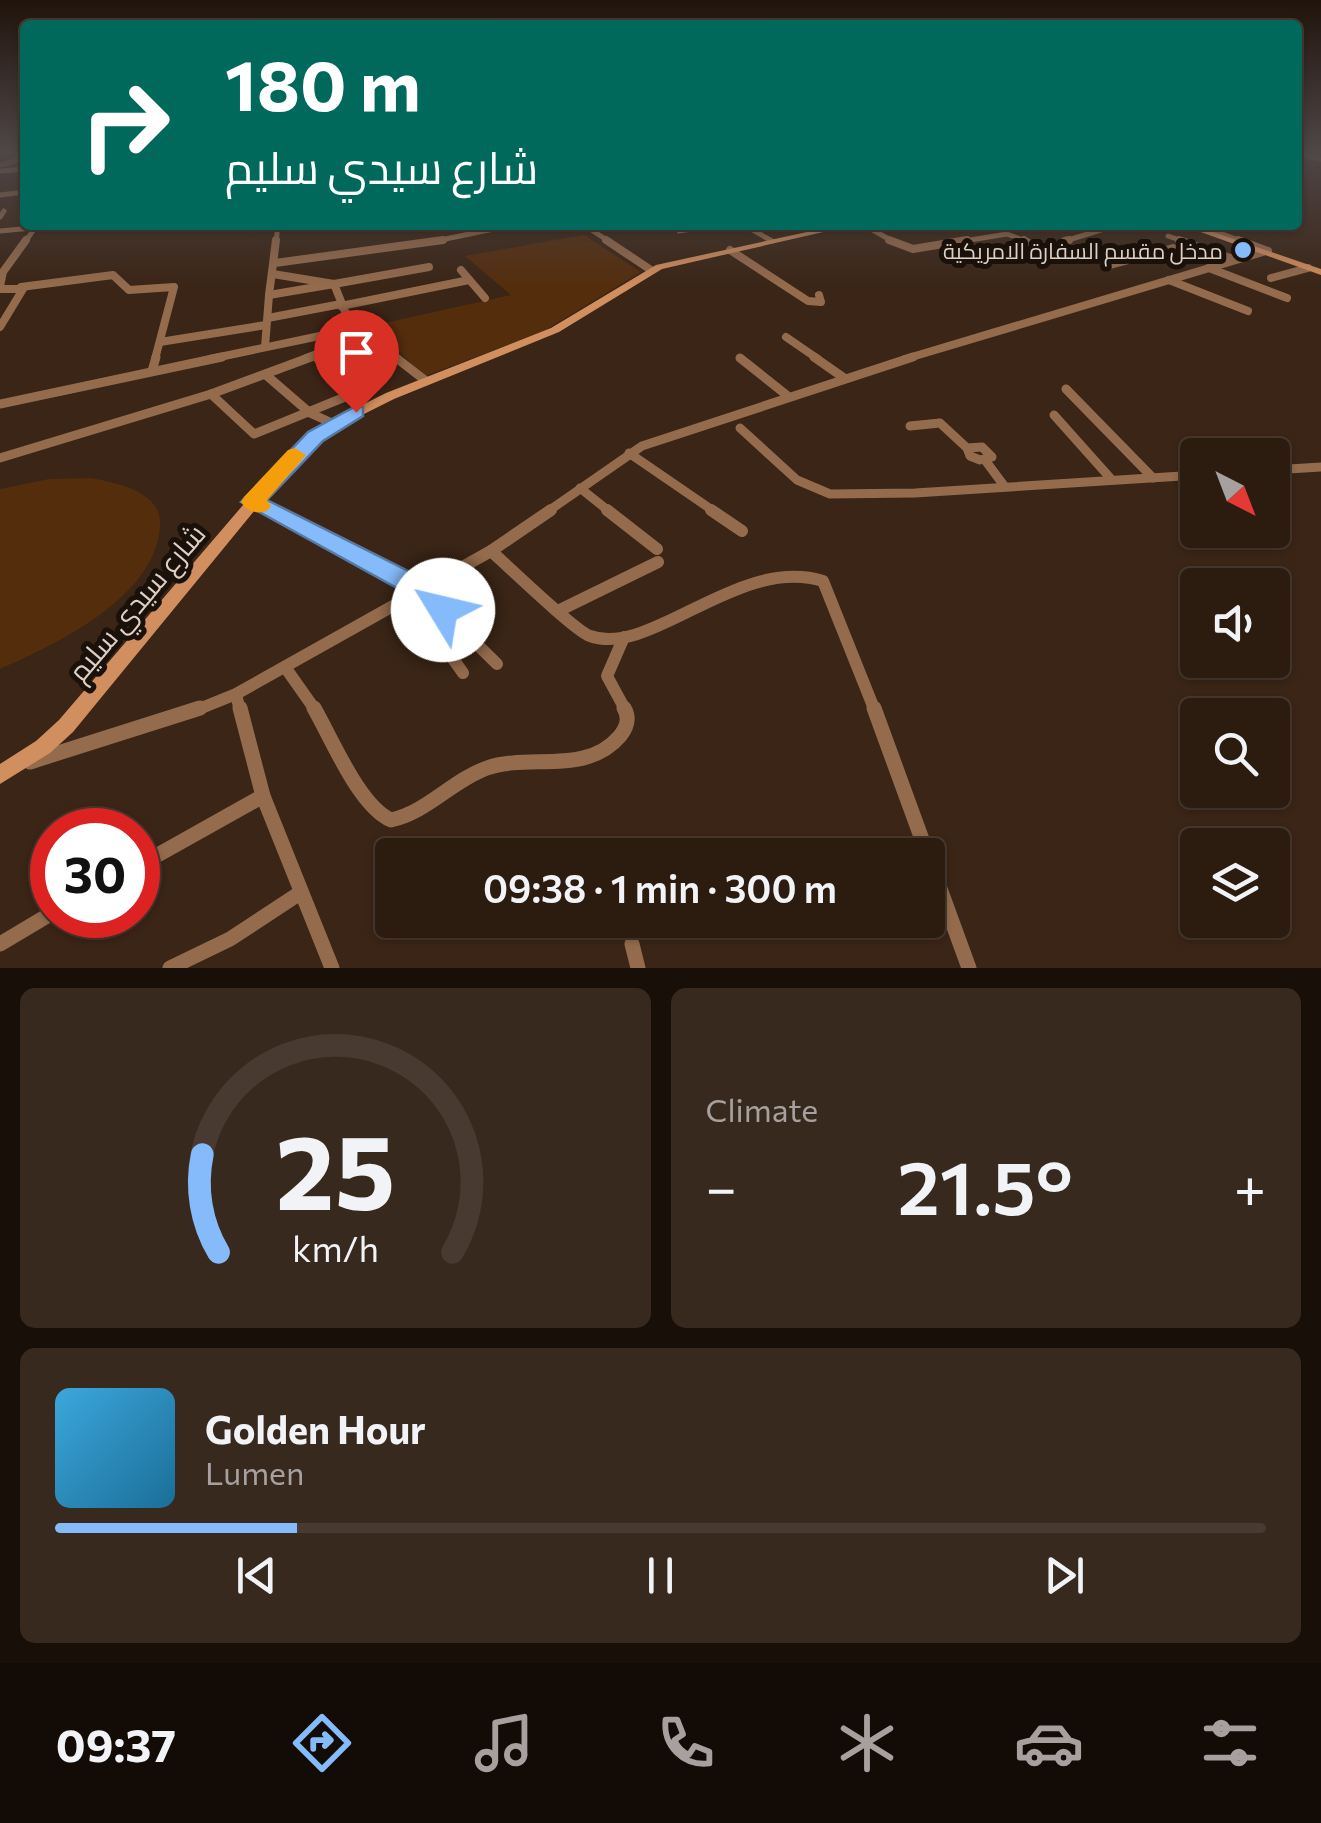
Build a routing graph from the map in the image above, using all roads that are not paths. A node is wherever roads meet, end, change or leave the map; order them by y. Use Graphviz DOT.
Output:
graph roads {
  1 [pos="34,230"];
  2 [pos="278,230"];
  3 [pos="482,230"];
  4 [pos="591,230"];
  5 [pos="690,230"];
  6 [pos="753,230"];
  7 [pos="826,230"];
  8 [pos="874,230"];
  9 [pos="1101,230"];
  10 [pos="1199,230"];
  11 [pos="1210,230"];
  12 [pos="679,232"];
  13 [pos="1168,236"];
  14 [pos="772,241"];
  15 [pos="1065,241"];
  16 [pos="1035,247"];
  17 [pos="730,250"];
  18 [pos="1266,253"];
  19 [pos="1235,260"];
  20 [pos="276,263"];
  21 [pos="1110,265"];
  22 [pos="1214,266"];
  23 [pos="429,267"];
  24 [pos="1308,268"];
  25 [pos="461,270"];
  26 [pos="651,270"];
  27 [pos="1321,272"];
  28 [pos="274,274"];
  29 [pos="1271,278"];
  30 [pos="469,280"];
  31 [pos="1170,280"];
  32 [pos="334,284"];
  33 [pos="1282,286"];
  34 [pos="0,288"];
  35 [pos="21,288"];
  36 [pos="1267,290"];
  37 [pos="269,295"];
  38 [pos="819,295"];
  39 [pos="485,298"];
  40 [pos="1287,298"];
  41 [pos="341,305"];
  42 [pos="1248,311"];
  43 [pos="267,321"];
  44 [pos="0,327"];
  45 [pos="352,328"];
  46 [pos="786,338"];
  47 [pos="160,342"];
  48 [pos="265,347"];
  49 [pos="740,358"];
  50 [pos="152,371"];
  51 [pos="266,375"];
  52 [pos="844,378"];
  53 [pos="426,381"];
  54 [pos="1066,389"];
  55 [pos="211,394"];
  56 [pos="789,398"];
  57 [pos="0,404"];
  58 [pos="310,413"];
  59 [pos="1054,415"];
  60 [pos="334,424"];
  61 [pos="910,426"];
  62 [pos="740,428"];
  63 [pos="628,454"];
  64 [pos="0,458"];
  65 [pos="1321,467"];
  66 [pos="1290,469"];
  67 [pos="1180,476"];
  68 [pos="1153,478"];
  69 [pos="1112,480"];
  70 [pos="1005,487"];
  71 [pos="580,488"];
  72 [pos="252,502"];
  73 [pos="742,531"];
  74 [pos="492,551"];
  75 [pos="422,590"];
  76 [pos="560,610"];
  77 [pos="463,631"];
  78 [pos="624,636"];
  79 [pos="497,664"];
  80 [pos="284,667"];
  81 [pos="463,673"];
  82 [pos="236,694"];
  83 [pos="15,768"];
  84 [pos="0,776"];
  85 [pos="263,796"];
  86 [pos="160,854"];
  87 [pos="300,893"];
  88 [pos="30,926"];
  89 [pos="0,944"];
  90 [pos="632,944"];
  91 [pos="170,968"];
  92 [pos="332,968"];
  93 [pos="638,968"];
  94 [pos="969,968"];
  1 -- 34 [label="street"];
  2 -- 20 [label="street"];
  3 -- 20 [label="street"];
  4 -- 26 [label="street"];
  5 -- 12 [label="street"];
  6 -- 14 [label="street"];
  7 -- 14 [label="main road, شارع سيدي سليم"];
  8 -- 16 [label="street"];
  9 -- 15 [label="street"];
  10 -- 18 [label="main road"];
  11 -- 18 [label="street"];
  13 -- 19 [label="street"];
  14 -- 17 [label="main road, شارع سيدي سليم"];
  17 -- 26 [label="main road, شارع سيدي سليم"];
  17 -- 38 [label="street"];
  18 -- 19 [label="street"];
  18 -- 24 [label="main road"];
  19 -- 22 [label="street"];
  20 -- 28 [label="street"];
  21 -- 22 [label="street"];
  22 -- 31 [label="street"];
  22 -- 36 [label="street"];
  23 -- 32 [label="street"];
  24 -- 27 [label="main road"];
  24 -- 29 [label="street"];
  25 -- 30 [label="street"];
  26 -- 53 [label="main road, شارع سيدي سليم"];
  28 -- 32 [label="street"];
  28 -- 37 [label="street"];
  30 -- 39 [label="street"];
  30 -- 41 [label="street"];
  31 -- 42 [label="street"];
  31 -- 52 [label="street"];
  32 -- 37 [label="street"];
  32 -- 41 [label="street"];
  33 -- 36 [label="street"];
  34 -- 35 [label="street"];
  35 -- 44 [label="street"];
  35 -- 47 [label="street"];
  36 -- 40 [label="street"];
  37 -- 43 [label="street"];
  41 -- 43 [label="street"];
  41 -- 45 [label="street"];
  43 -- 47 [label="street"];
  43 -- 48 [label="street"];
  45 -- 48 [label="street"];
  45 -- 53 [label="street"];
  46 -- 52 [label="street"];
  47 -- 50 [label="street"];
  48 -- 50 [label="street"];
  49 -- 56 [label="street"];
  50 -- 57 [label="street"];
  51 -- 55 [label="street"];
  51 -- 58 [label="street"];
  51 -- 58 [label="street"];
  52 -- 56 [label="street"];
  53 -- 60 [label="main road, شارع سيدي سليم"];
  54 -- 68 [label="street"];
  55 -- 58 [label="street"];
  55 -- 64 [label="street"];
  56 -- 63 [label="street"];
  58 -- 60 [label="street"];
  59 -- 69 [label="street"];
  60 -- 72 [label="main road, شارع سيدي سليم"];
  61 -- 70 [label="street"];
  62 -- 70 [label="street"];
  63 -- 71 [label="street"];
  63 -- 73 [label="street"];
  65 -- 66 [label="street"];
  67 -- 68 [label="street"];
  68 -- 69 [label="street"];
  69 -- 70 [label="street"];
  71 -- 74 [label="street"];
  71 -- 76 [label="street"];
  72 -- 75 [label="street"];
  72 -- 83 [label="main road, شارع سيدي سليم"];
  74 -- 75 [label="street"];
  74 -- 76 [label="street"];
  75 -- 77 [label="street"];
  75 -- 80 [label="street"];
  76 -- 78 [label="street"];
  77 -- 79 [label="street"];
  77 -- 81 [label="street"];
  78 -- 80 [label="street"];
  78 -- 94 [label="street"];
  80 -- 82 [label="street"];
  82 -- 83 [label="street"];
  82 -- 85 [label="street"];
  83 -- 84 [label="main road, شارع سيدي سليم"];
  85 -- 86 [label="street"];
  85 -- 87 [label="street"];
  87 -- 91 [label="street"];
  87 -- 92 [label="street"];
  88 -- 89 [label="street"];
  90 -- 93 [label="street"];
}
